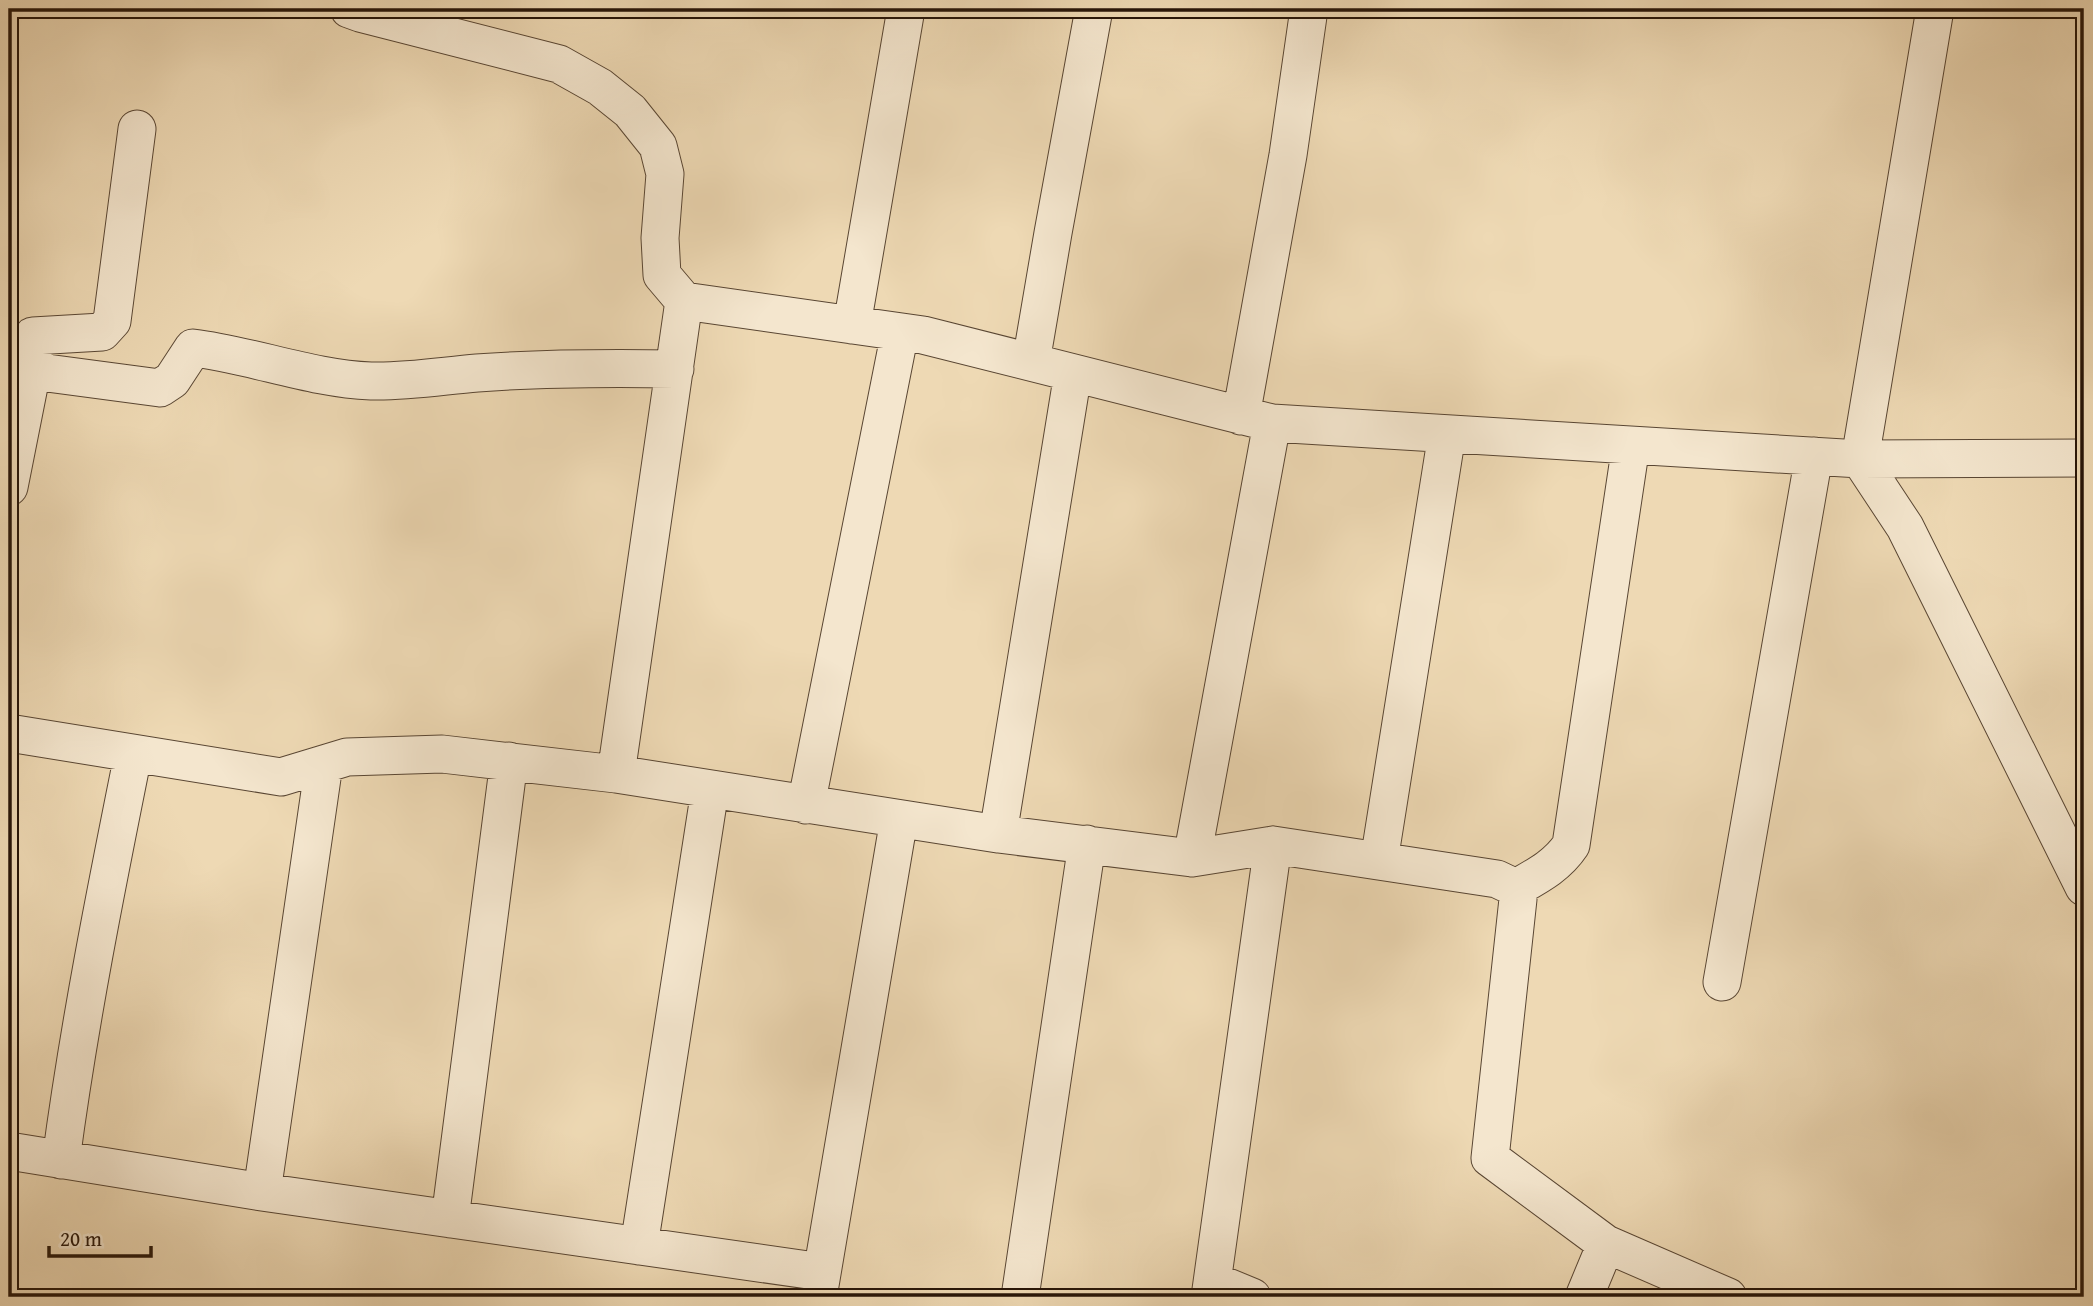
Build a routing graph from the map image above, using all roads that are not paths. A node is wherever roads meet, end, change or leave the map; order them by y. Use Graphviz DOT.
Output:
graph roads {
  1 [pos="349,9"];
  2 [pos="906,9"];
  3 [pos="1094,9"];
  4 [pos="1310,9"];
  5 [pos="1935,9"];
  6 [pos="136,129"];
  7 [pos="684,301"];
  8 [pos="852,325"];
  9 [pos="900,332"];
  10 [pos="21,358"];
  11 [pos="1031,362"];
  12 [pos="675,369"];
  13 [pos="1073,373"];
  14 [pos="1257,419"];
  15 [pos="1447,434"];
  16 [pos="1631,445"];
  17 [pos="1814,456"];
  18 [pos="1860,458"];
  19 [pos="2084,458"];
  20 [pos="9,487"];
  21 [pos="9,733"];
  22 [pos="133,755"];
  23 [pos="509,761"];
  24 [pos="324,764"];
  25 [pos="616,774"];
  26 [pos="710,790"];
  27 [pos="806,805"];
  28 [pos="899,818"];
  29 [pos="998,834"];
  30 [pos="1087,844"];
  31 [pos="1273,845"];
  32 [pos="1192,858"];
  33 [pos="1379,862"];
  34 [pos="2084,887"];
  35 [pos="1516,888"];
  36 [pos="1722,982"];
  37 [pos="9,1151"];
  38 [pos="61,1160"];
  39 [pos="262,1192"];
  40 [pos="450,1219"];
  41 [pos="1606,1244"];
  42 [pos="639,1246"];
  43 [pos="820,1284"];
  44 [pos="1211,1289"];
  45 [pos="1020,1297"];
  46 [pos="1252,1297"];
  47 [pos="1584,1297"];
  48 [pos="1728,1297"];
  1 -- 7 [label="street"];
  2 -- 8 [label="street"];
  3 -- 11 [label="street"];
  4 -- 14 [label="street"];
  5 -- 18 [label="street"];
  6 -- 10 [label="street"];
  7 -- 8 [label="street"];
  7 -- 12 [label="street"];
  8 -- 9 [label="street"];
  9 -- 11 [label="street"];
  9 -- 27 [label="street"];
  10 -- 12 [label="street"];
  10 -- 20 [label="street"];
  11 -- 13 [label="street"];
  12 -- 25 [label="street"];
  13 -- 14 [label="street"];
  13 -- 29 [label="street"];
  14 -- 15 [label="street"];
  14 -- 32 [label="street"];
  15 -- 16 [label="street"];
  15 -- 33 [label="street"];
  16 -- 17 [label="street"];
  16 -- 35 [label="street"];
  17 -- 18 [label="street"];
  17 -- 36 [label="street"];
  18 -- 19 [label="street"];
  18 -- 34 [label="street"];
  21 -- 22 [label="street"];
  22 -- 24 [label="street"];
  22 -- 38 [label="street"];
  23 -- 24 [label="street"];
  23 -- 25 [label="street"];
  23 -- 40 [label="street"];
  24 -- 39 [label="street"];
  25 -- 26 [label="street"];
  26 -- 27 [label="street"];
  26 -- 42 [label="street"];
  27 -- 28 [label="street"];
  28 -- 29 [label="street"];
  28 -- 43 [label="street"];
  29 -- 30 [label="street"];
  30 -- 32 [label="street"];
  30 -- 45 [label="street"];
  31 -- 32 [label="street"];
  31 -- 33 [label="street"];
  31 -- 44 [label="street"];
  33 -- 35 [label="street"];
  35 -- 41 [label="street"];
  37 -- 38 [label="street"];
  38 -- 39 [label="street"];
  39 -- 40 [label="street"];
  40 -- 42 [label="street"];
  41 -- 47 [label="street"];
  41 -- 48 [label="street"];
  42 -- 43 [label="street"];
  44 -- 46 [label="street"];
}
